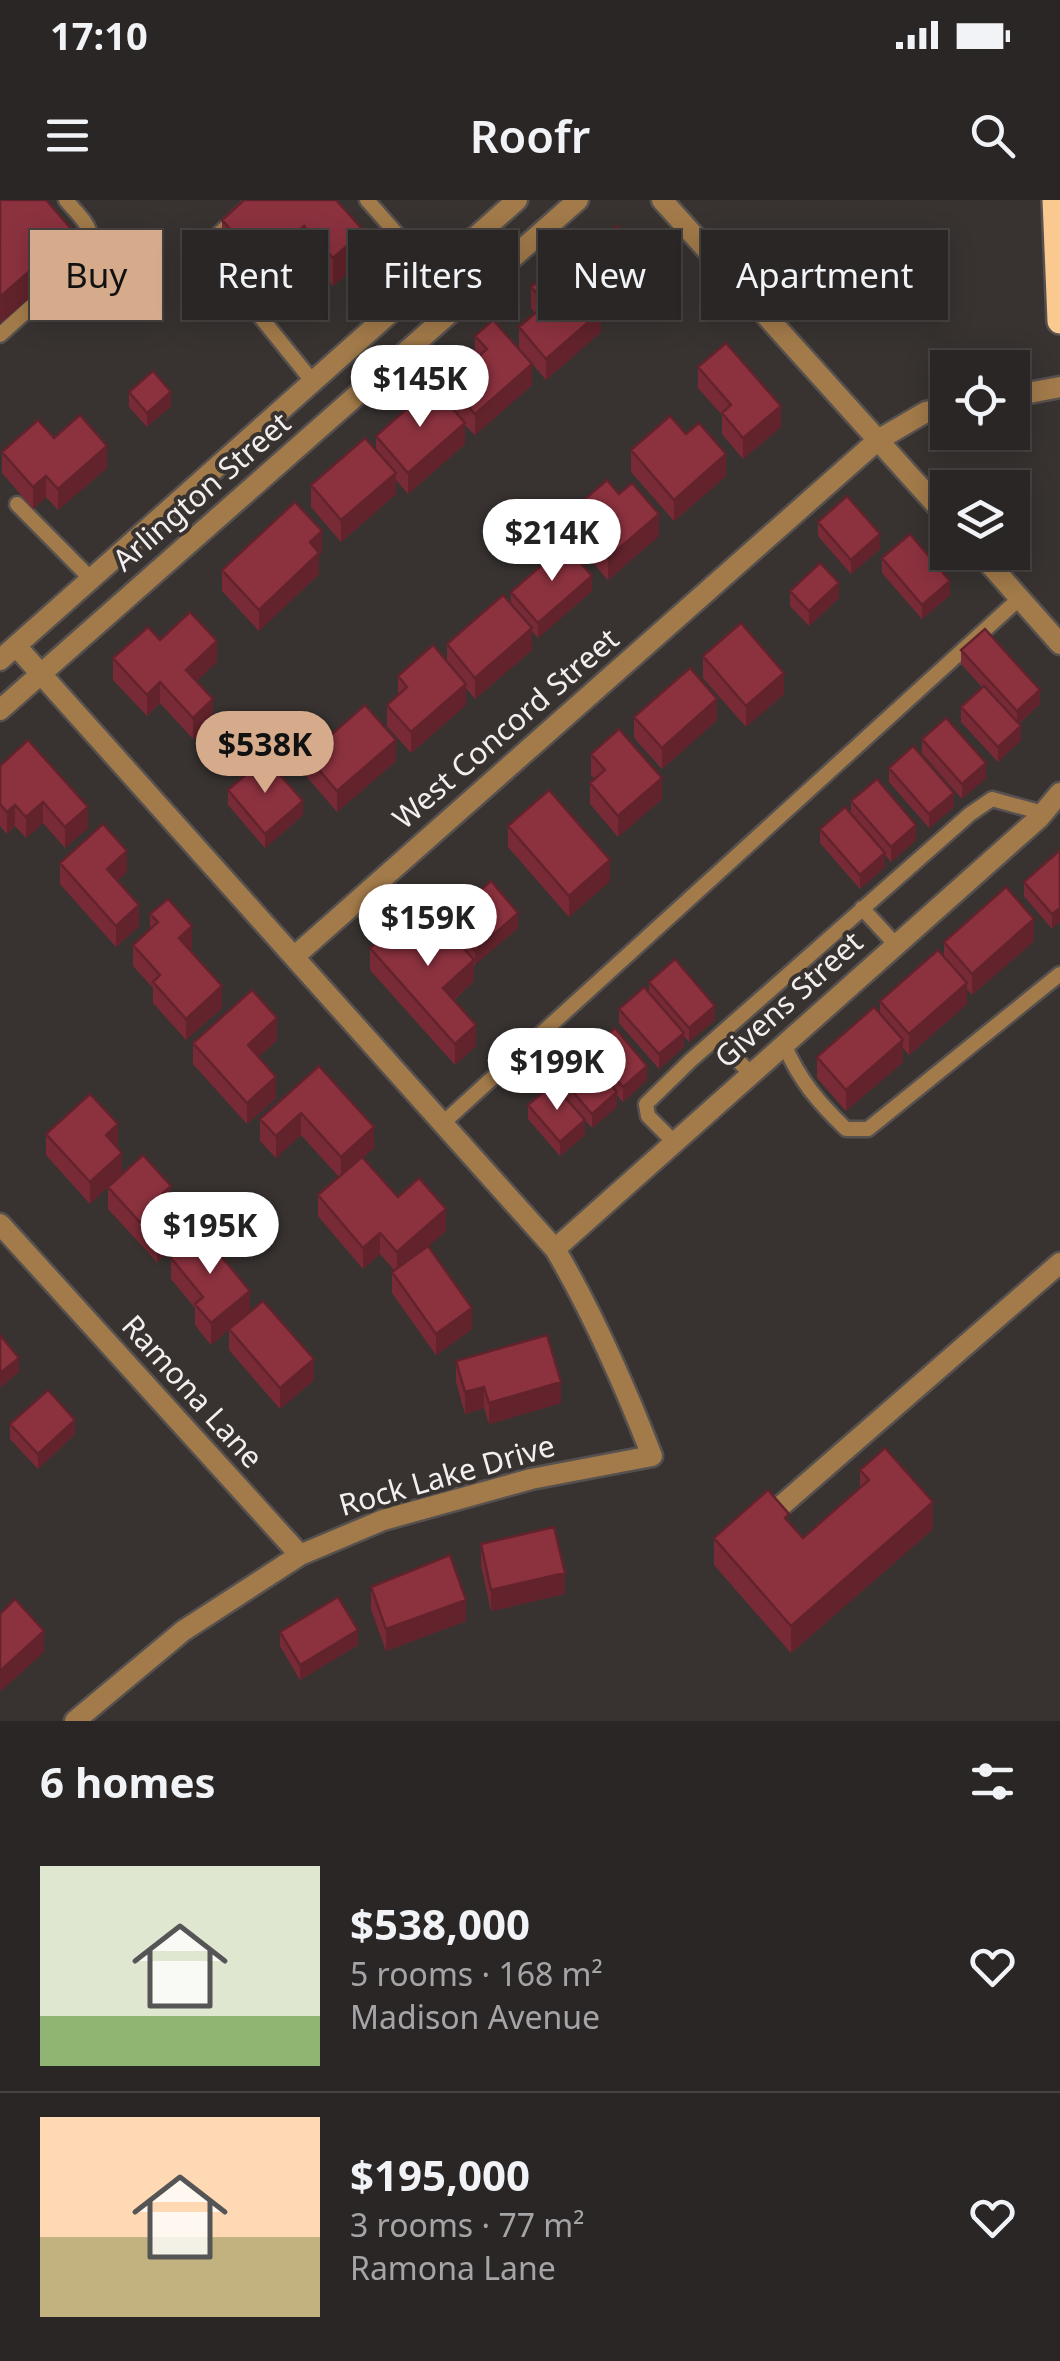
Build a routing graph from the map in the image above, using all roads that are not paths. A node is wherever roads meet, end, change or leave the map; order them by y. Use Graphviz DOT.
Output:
graph roads {
  1 [pos="66,200"];
  2 [pos="256,200"];
  3 [pos="367,200"];
  4 [pos="518,200"];
  5 [pos="578,200"];
  6 [pos="662,200"];
  7 [pos="1055,200"];
  8 [pos="393,230"];
  9 [pos="484,230"];
  10 [pos="383,320"];
  11 [pos="1060,320"];
  12 [pos="0,335"];
  13 [pos="313,382"];
  14 [pos="1060,387"];
  15 [pos="1030,393"];
  16 [pos="930,411"];
  17 [pos="878,440"];
  18 [pos="930,498"];
  19 [pos="17,504"];
  20 [pos="995,570"];
  21 [pos="91,579"];
  22 [pos="1020,598"];
  23 [pos="1060,644"];
  24 [pos="8,653"];
  25 [pos="41,674"];
  26 [pos="0,710"];
  27 [pos="1060,793"];
  28 [pos="1043,813"];
  29 [pos="862,908"];
  30 [pos="896,945"];
  31 [pos="295,956"];
  32 [pos="1060,974"];
  33 [pos="716,1038"];
  34 [pos="784,1044"];
  35 [pos="750,1074"];
  36 [pos="443,1123"];
  37 [pos="674,1142"];
  38 [pos="0,1224"];
  39 [pos="555,1248"];
  40 [pos="1060,1263"];
  41 [pos="782,1505"];
  42 [pos="300,1554"];
  43 [pos="75,1721"];
  1 -- 12 [label="lane"];
  2 -- 13 [label="lane"];
  3 -- 8 [label="lane"];
  4 -- 9 [label="street, Arlington Street"];
  5 -- 25 [label="street, Arlington Street"];
  6 -- 17 [label="street"];
  7 -- 11 [label="main road"];
  10 -- 13 [label="street, Arlington Street"];
  13 -- 21 [label="street, Arlington Street"];
  14 -- 15 [label="street"];
  16 -- 17 [label="street, West Concord Street"];
  17 -- 18 [label="street"];
  17 -- 31 [label="street, West Concord Street"];
  19 -- 21 [label="lane"];
  20 -- 22 [label="street"];
  21 -- 24 [label="street, Arlington Street"];
  22 -- 23 [label="street"];
  22 -- 36 [label="lane"];
  24 -- 25 [label="street"];
  25 -- 26 [label="street, Arlington Street"];
  25 -- 31 [label="street"];
  27 -- 28 [label="street, Givens Street"];
  28 -- 29 [label="lane"];
  28 -- 30 [label="street, Givens Street"];
  29 -- 30 [label="lane"];
  29 -- 33 [label="lane"];
  30 -- 34 [label="street, Givens Street"];
  31 -- 36 [label="street"];
  32 -- 34 [label="lane"];
  33 -- 35 [label="lane"];
  33 -- 37 [label="lane"];
  34 -- 35 [label="street, Givens Street"];
  35 -- 37 [label="street, Givens Street"];
  36 -- 39 [label="street"];
  37 -- 39 [label="street, Givens Street"];
  38 -- 42 [label="street, Ramona Lane"];
  39 -- 42 [label="street, Rock Lake Drive"];
  40 -- 41 [label="street"];
  42 -- 43 [label="street, Rock Lake Drive"];
}
